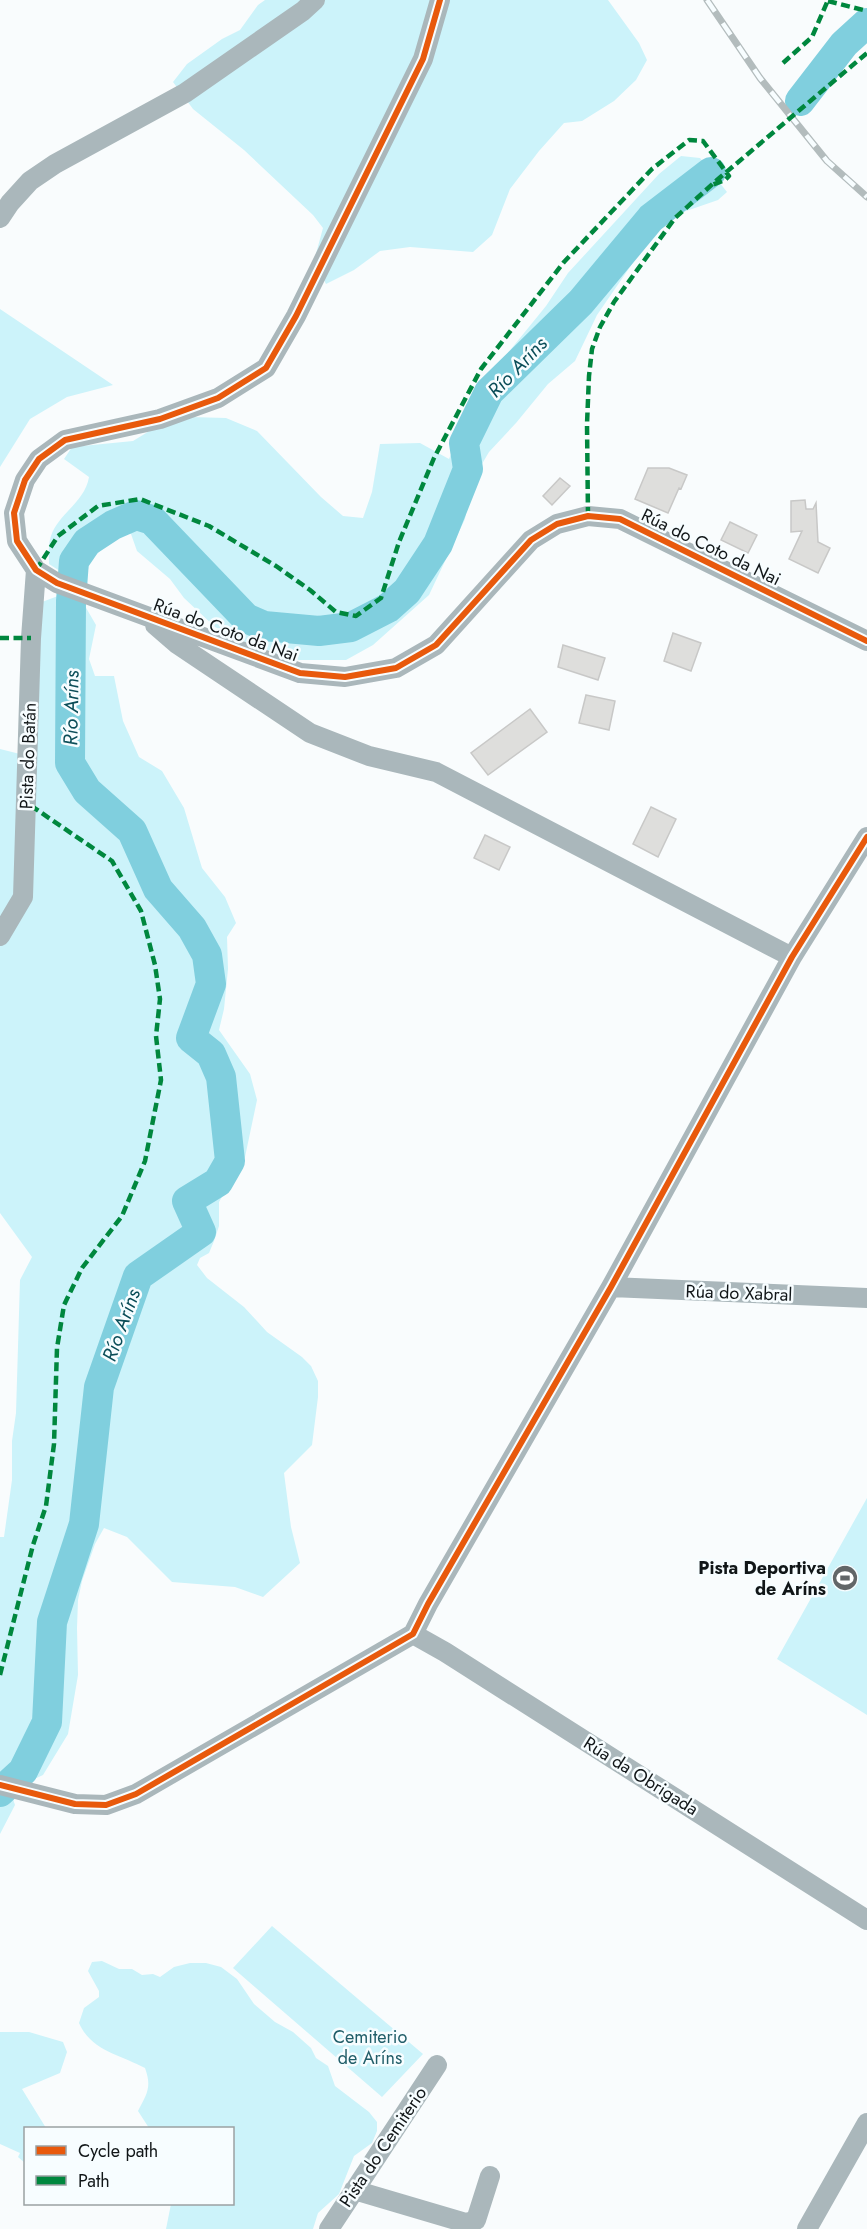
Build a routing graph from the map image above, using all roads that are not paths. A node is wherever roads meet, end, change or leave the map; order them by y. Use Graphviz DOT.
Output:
graph roads {
  1 [pos="315,0"];
  2 [pos="440,0"];
  3 [pos="0,218"];
  4 [pos="36,570"];
  5 [pos="144,616"];
  6 [pos="867,641"];
  7 [pos="867,837"];
  8 [pos="0,936"];
  9 [pos="792,957"];
  10 [pos="612,1287"];
  11 [pos="867,1298"];
  12 [pos="413,1634"];
  13 [pos="0,1785"];
  14 [pos="867,1920"];
  15 [pos="437,2065"];
  16 [pos="867,2123"];
  17 [pos="490,2176"];
  18 [pos="354,2190"];
  19 [pos="328,2229"];
  20 [pos="807,2229"];
  1 -- 3 [label="street"];
  2 -- 4 [label="street"];
  4 -- 5 [label="street, Rúa do Coto da Nai"];
  4 -- 8 [label="street, Pista do Batán"];
  5 -- 6 [label="street, Rúa do Coto da Nai"];
  5 -- 9 [label="street"];
  7 -- 9 [label="street"];
  9 -- 10 [label="street"];
  10 -- 11 [label="street, Rúa do Xabral"];
  10 -- 12 [label="street"];
  12 -- 13 [label="street"];
  12 -- 14 [label="street, Rúa da Obrigada"];
  15 -- 18 [label="street, Pista do Cemiterio"];
  16 -- 20 [label="street"];
  17 -- 18 [label="street"];
  18 -- 19 [label="street, Pista do Cemiterio"];
}
